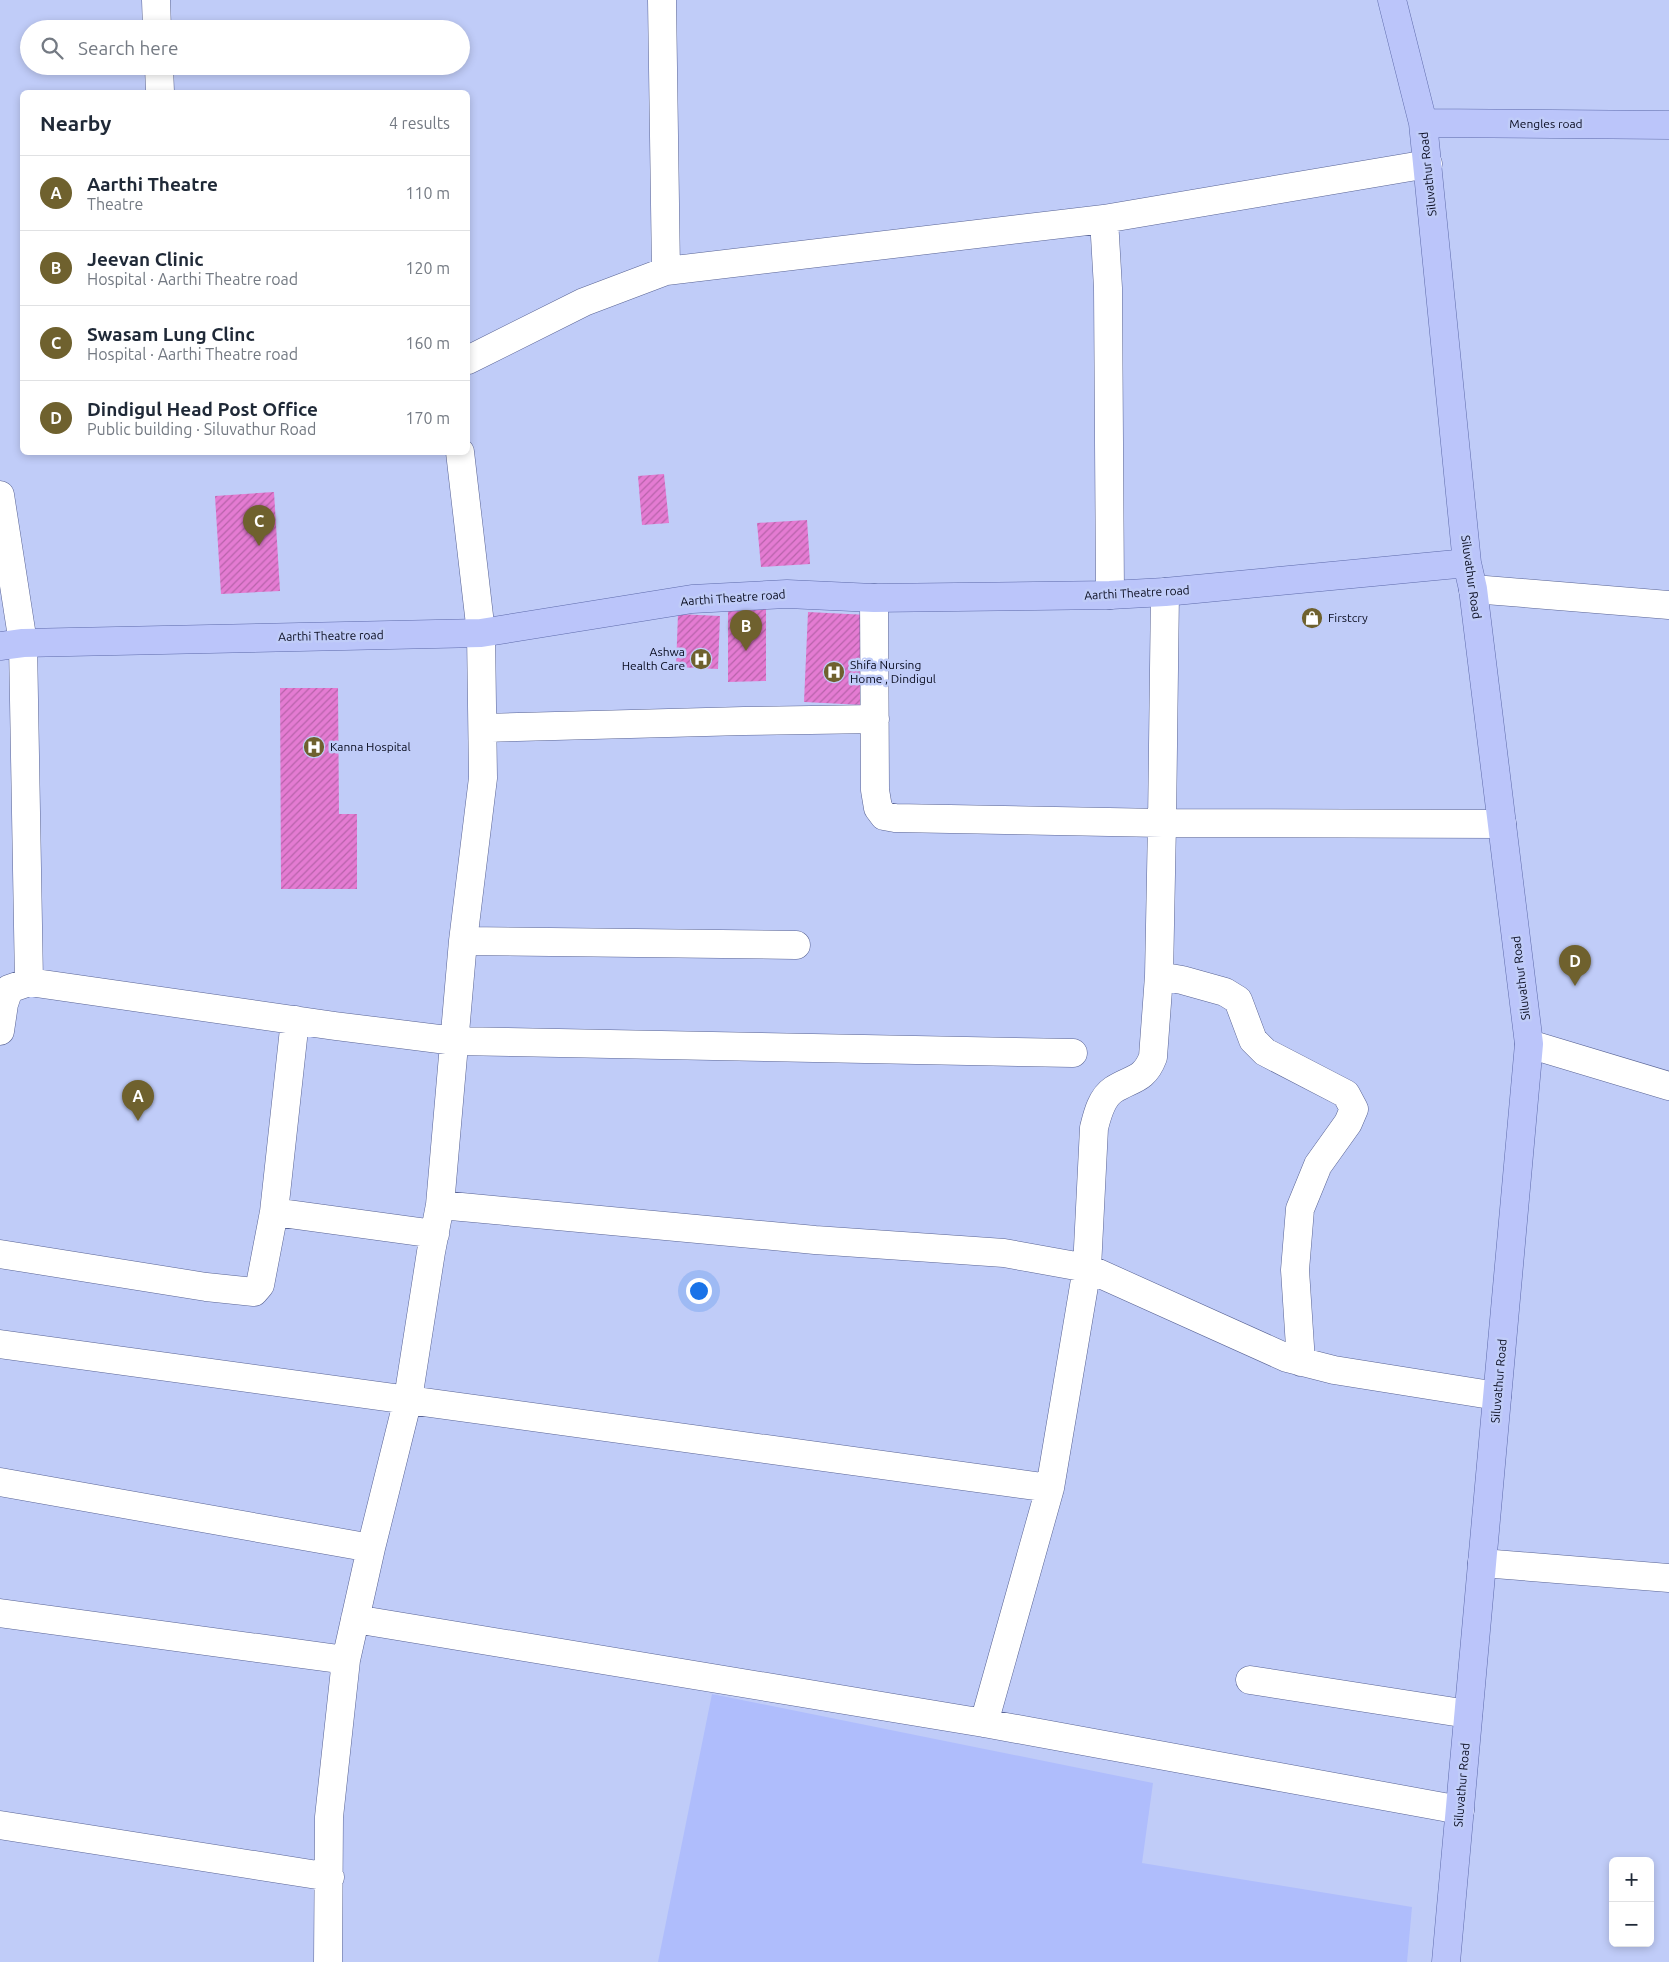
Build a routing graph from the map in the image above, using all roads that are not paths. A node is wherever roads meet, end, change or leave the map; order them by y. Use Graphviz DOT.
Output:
graph roads {
  1 [pos="156,0"];
  2 [pos="662,0"];
  3 [pos="1392,0"];
  4 [pos="157,20"];
  5 [pos="159,75"];
  6 [pos="160,90"];
  7 [pos="1423,123"];
  8 [pos="1669,125"];
  9 [pos="1428,164"];
  10 [pos="1104,219"];
  11 [pos="666,271"];
  12 [pos="470,359"];
  13 [pos="460,455"];
  14 [pos="0,495"];
  15 [pos="1470,576"];
  16 [pos="1165,592"];
  17 [pos="1110,595"];
  18 [pos="874,598"];
  19 [pos="1669,606"];
  20 [pos="481,633"];
  21 [pos="12,644"];
  22 [pos="875,720"];
  23 [pos="483,728"];
  24 [pos="1162,823"];
  25 [pos="1502,824"];
  26 [pos="463,940"];
  27 [pos="796,945"];
  28 [pos="1159,976"];
  29 [pos="29,982"];
  30 [pos="295,1020"];
  31 [pos="0,1031"];
  32 [pos="455,1042"];
  33 [pos="1529,1044"];
  34 [pos="1073,1054"];
  35 [pos="1669,1086"];
  36 [pos="440,1205"];
  37 [pos="274,1212"];
  38 [pos="435,1234"];
  39 [pos="0,1254"];
  40 [pos="1087,1268"];
  41 [pos="0,1344"];
  42 [pos="1301,1362"];
  43 [pos="1497,1396"];
  44 [pos="408,1399"];
  45 [pos="0,1482"];
  46 [pos="1050,1488"];
  47 [pos="371,1548"];
  48 [pos="1482,1563"];
  49 [pos="1669,1578"];
  50 [pos="0,1613"];
  51 [pos="355,1619"];
  52 [pos="346,1660"];
  53 [pos="1250,1680"];
  54 [pos="1468,1714"];
  55 [pos="984,1723"];
  56 [pos="1460,1810"];
  57 [pos="0,1825"];
  58 [pos="330,1877"];
  59 [pos="328,1962"];
  60 [pos="1446,1962"];
  1 -- 4 [label="street"];
  2 -- 11 [label="street"];
  3 -- 7 [label="main road, Siluvathur Road"];
  5 -- 6 [label="street"];
  7 -- 8 [label="main road, Mengles road"];
  7 -- 9 [label="main road, Siluvathur Road"];
  9 -- 10 [label="street"];
  9 -- 15 [label="main road, Siluvathur Road"];
  10 -- 11 [label="street"];
  10 -- 17 [label="street"];
  11 -- 12 [label="street"];
  13 -- 20 [label="street"];
  14 -- 21 [label="street"];
  15 -- 16 [label="main road, Aarthi Theatre road"];
  15 -- 19 [label="street"];
  15 -- 25 [label="main road, Siluvathur Road"];
  16 -- 17 [label="main road, Aarthi Theatre road"];
  16 -- 24 [label="street"];
  17 -- 18 [label="main road, Aarthi Theatre road"];
  18 -- 20 [label="main road, Aarthi Theatre road"];
  18 -- 22 [label="street"];
  20 -- 21 [label="main road, Aarthi Theatre road"];
  20 -- 23 [label="street"];
  21 -- 29 [label="street"];
  22 -- 23 [label="street"];
  22 -- 24 [label="street"];
  23 -- 26 [label="street"];
  24 -- 25 [label="street"];
  24 -- 28 [label="street"];
  25 -- 33 [label="main road, Siluvathur Road"];
  26 -- 27 [label="street"];
  26 -- 32 [label="street"];
  28 -- 40 [label="street"];
  28 -- 42 [label="street"];
  29 -- 30 [label="street"];
  29 -- 31 [label="street"];
  30 -- 32 [label="street"];
  30 -- 37 [label="street"];
  32 -- 34 [label="street"];
  32 -- 36 [label="street"];
  33 -- 35 [label="street"];
  33 -- 43 [label="main road, Siluvathur Road"];
  36 -- 38 [label="street"];
  36 -- 40 [label="street"];
  37 -- 38 [label="street"];
  37 -- 39 [label="street"];
  38 -- 44 [label="street"];
  40 -- 42 [label="street"];
  40 -- 46 [label="street"];
  41 -- 44 [label="street"];
  42 -- 43 [label="street"];
  43 -- 48 [label="main road, Siluvathur Road"];
  44 -- 46 [label="street"];
  44 -- 47 [label="street"];
  45 -- 47 [label="street"];
  46 -- 55 [label="street"];
  47 -- 51 [label="street"];
  48 -- 49 [label="street"];
  48 -- 54 [label="main road, Siluvathur Road"];
  50 -- 52 [label="street"];
  51 -- 52 [label="street"];
  51 -- 55 [label="street"];
  52 -- 58 [label="street"];
  53 -- 54 [label="street"];
  54 -- 56 [label="main road, Siluvathur Road"];
  55 -- 56 [label="street"];
  56 -- 60 [label="main road, Siluvathur Road"];
  57 -- 58 [label="street"];
  58 -- 59 [label="street"];
}
